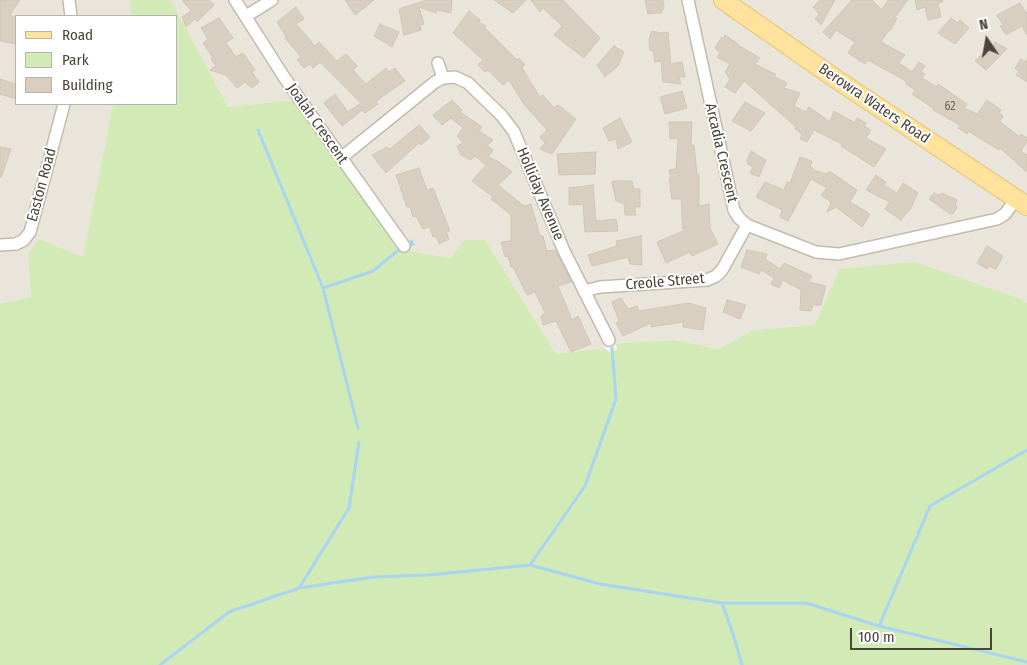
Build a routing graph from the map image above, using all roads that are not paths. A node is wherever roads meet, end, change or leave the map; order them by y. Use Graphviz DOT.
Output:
graph roads {
  1 [pos="69,0"];
  2 [pos="236,0"];
  3 [pos="272,0"];
  4 [pos="688,0"];
  5 [pos="723,0"];
  6 [pos="71,15"];
  7 [pos="246,16"];
  8 [pos="438,63"];
  9 [pos="443,78"];
  10 [pos="64,105"];
  11 [pos="341,158"];
  12 [pos="1022,202"];
  13 [pos="747,225"];
  14 [pos="0,245"];
  15 [pos="404,246"];
  16 [pos="584,290"];
  17 [pos="609,340"];
  1 -- 6 [label="street"];
  2 -- 7 [label="street, Joalah Crescent"];
  3 -- 7 [label="street"];
  4 -- 13 [label="street, Arcadia Crescent"];
  5 -- 12 [label="main road, Berowra Waters Road"];
  7 -- 11 [label="street, Joalah Crescent"];
  8 -- 9 [label="street"];
  9 -- 11 [label="street"];
  9 -- 16 [label="street, Holliday Avenue"];
  10 -- 14 [label="street, Easton Road"];
  11 -- 15 [label="street, Joalah Crescent"];
  12 -- 13 [label="street"];
  13 -- 16 [label="street, Creole Street"];
  16 -- 17 [label="street, Holliday Avenue"];
}
